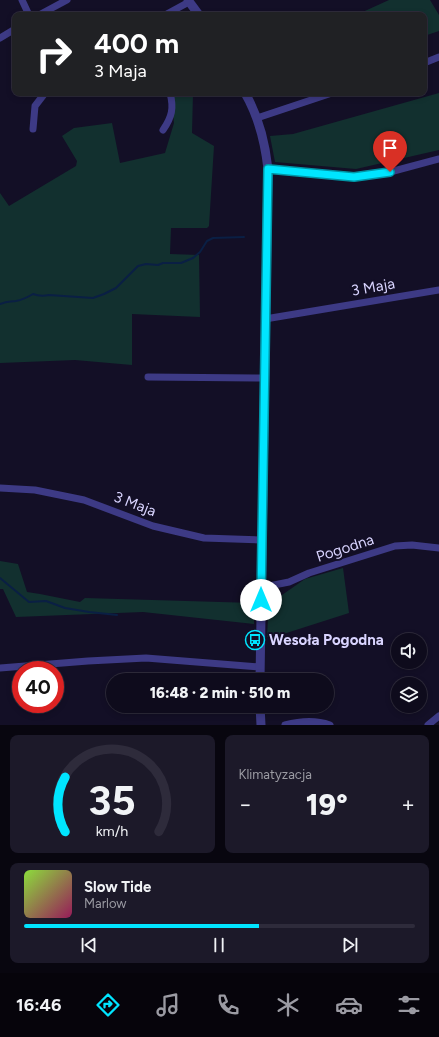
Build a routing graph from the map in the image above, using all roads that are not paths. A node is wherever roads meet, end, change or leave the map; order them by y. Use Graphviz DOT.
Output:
graph roads {
  1 [pos="22,0"];
  2 [pos="67,0"];
  3 [pos="189,1"];
  4 [pos="28,12"];
  5 [pos="45,12"];
  6 [pos="170,12"];
  7 [pos="197,12"];
  8 [pos="12,31"];
  9 [pos="0,38"];
  10 [pos="439,57"];
  11 [pos="427,62"];
  12 [pos="43,96"];
  13 [pos="171,96"];
  14 [pos="246,96"];
  15 [pos="323,96"];
  16 [pos="257,118"];
  17 [pos="33,129"];
  18 [pos="163,130"];
  19 [pos="439,159"];
  20 [pos="268,169"];
  21 [pos="439,290"];
  22 [pos="265,319"];
  23 [pos="148,377"];
  24 [pos="264,378"];
  25 [pos="0,488"];
  26 [pos="262,540"];
  27 [pos="439,548"];
  28 [pos="262,587"];
  29 [pos="260,667"];
  30 [pos="0,668"];
  31 [pos="260,673"];
  32 [pos="260,713"];
  33 [pos="439,716"];
  34 [pos="261,725"];
  35 [pos="285,725"];
  36 [pos="330,725"];
  37 [pos="428,725"];
  1 -- 4 [label="street"];
  2 -- 5 [label="street"];
  3 -- 6 [label="street"];
  3 -- 7 [label="street"];
  8 -- 9 [label="street"];
  10 -- 11 [label="street"];
  12 -- 17 [label="street"];
  13 -- 18 [label="street"];
  14 -- 16 [label="street"];
  15 -- 16 [label="street"];
  16 -- 20 [label="street"];
  19 -- 20 [label="street"];
  20 -- 22 [label="street"];
  21 -- 22 [label="street, 3 Maja"];
  22 -- 24 [label="street"];
  23 -- 24 [label="street"];
  24 -- 26 [label="street"];
  25 -- 26 [label="street, 3 Maja"];
  26 -- 28 [label="street"];
  27 -- 28 [label="street, Pogodna"];
  28 -- 29 [label="street"];
  29 -- 30 [label="street"];
  29 -- 31 [label="street"];
  32 -- 34 [label="street"];
  33 -- 37 [label="street"];
  35 -- 36 [label="street"];
}
